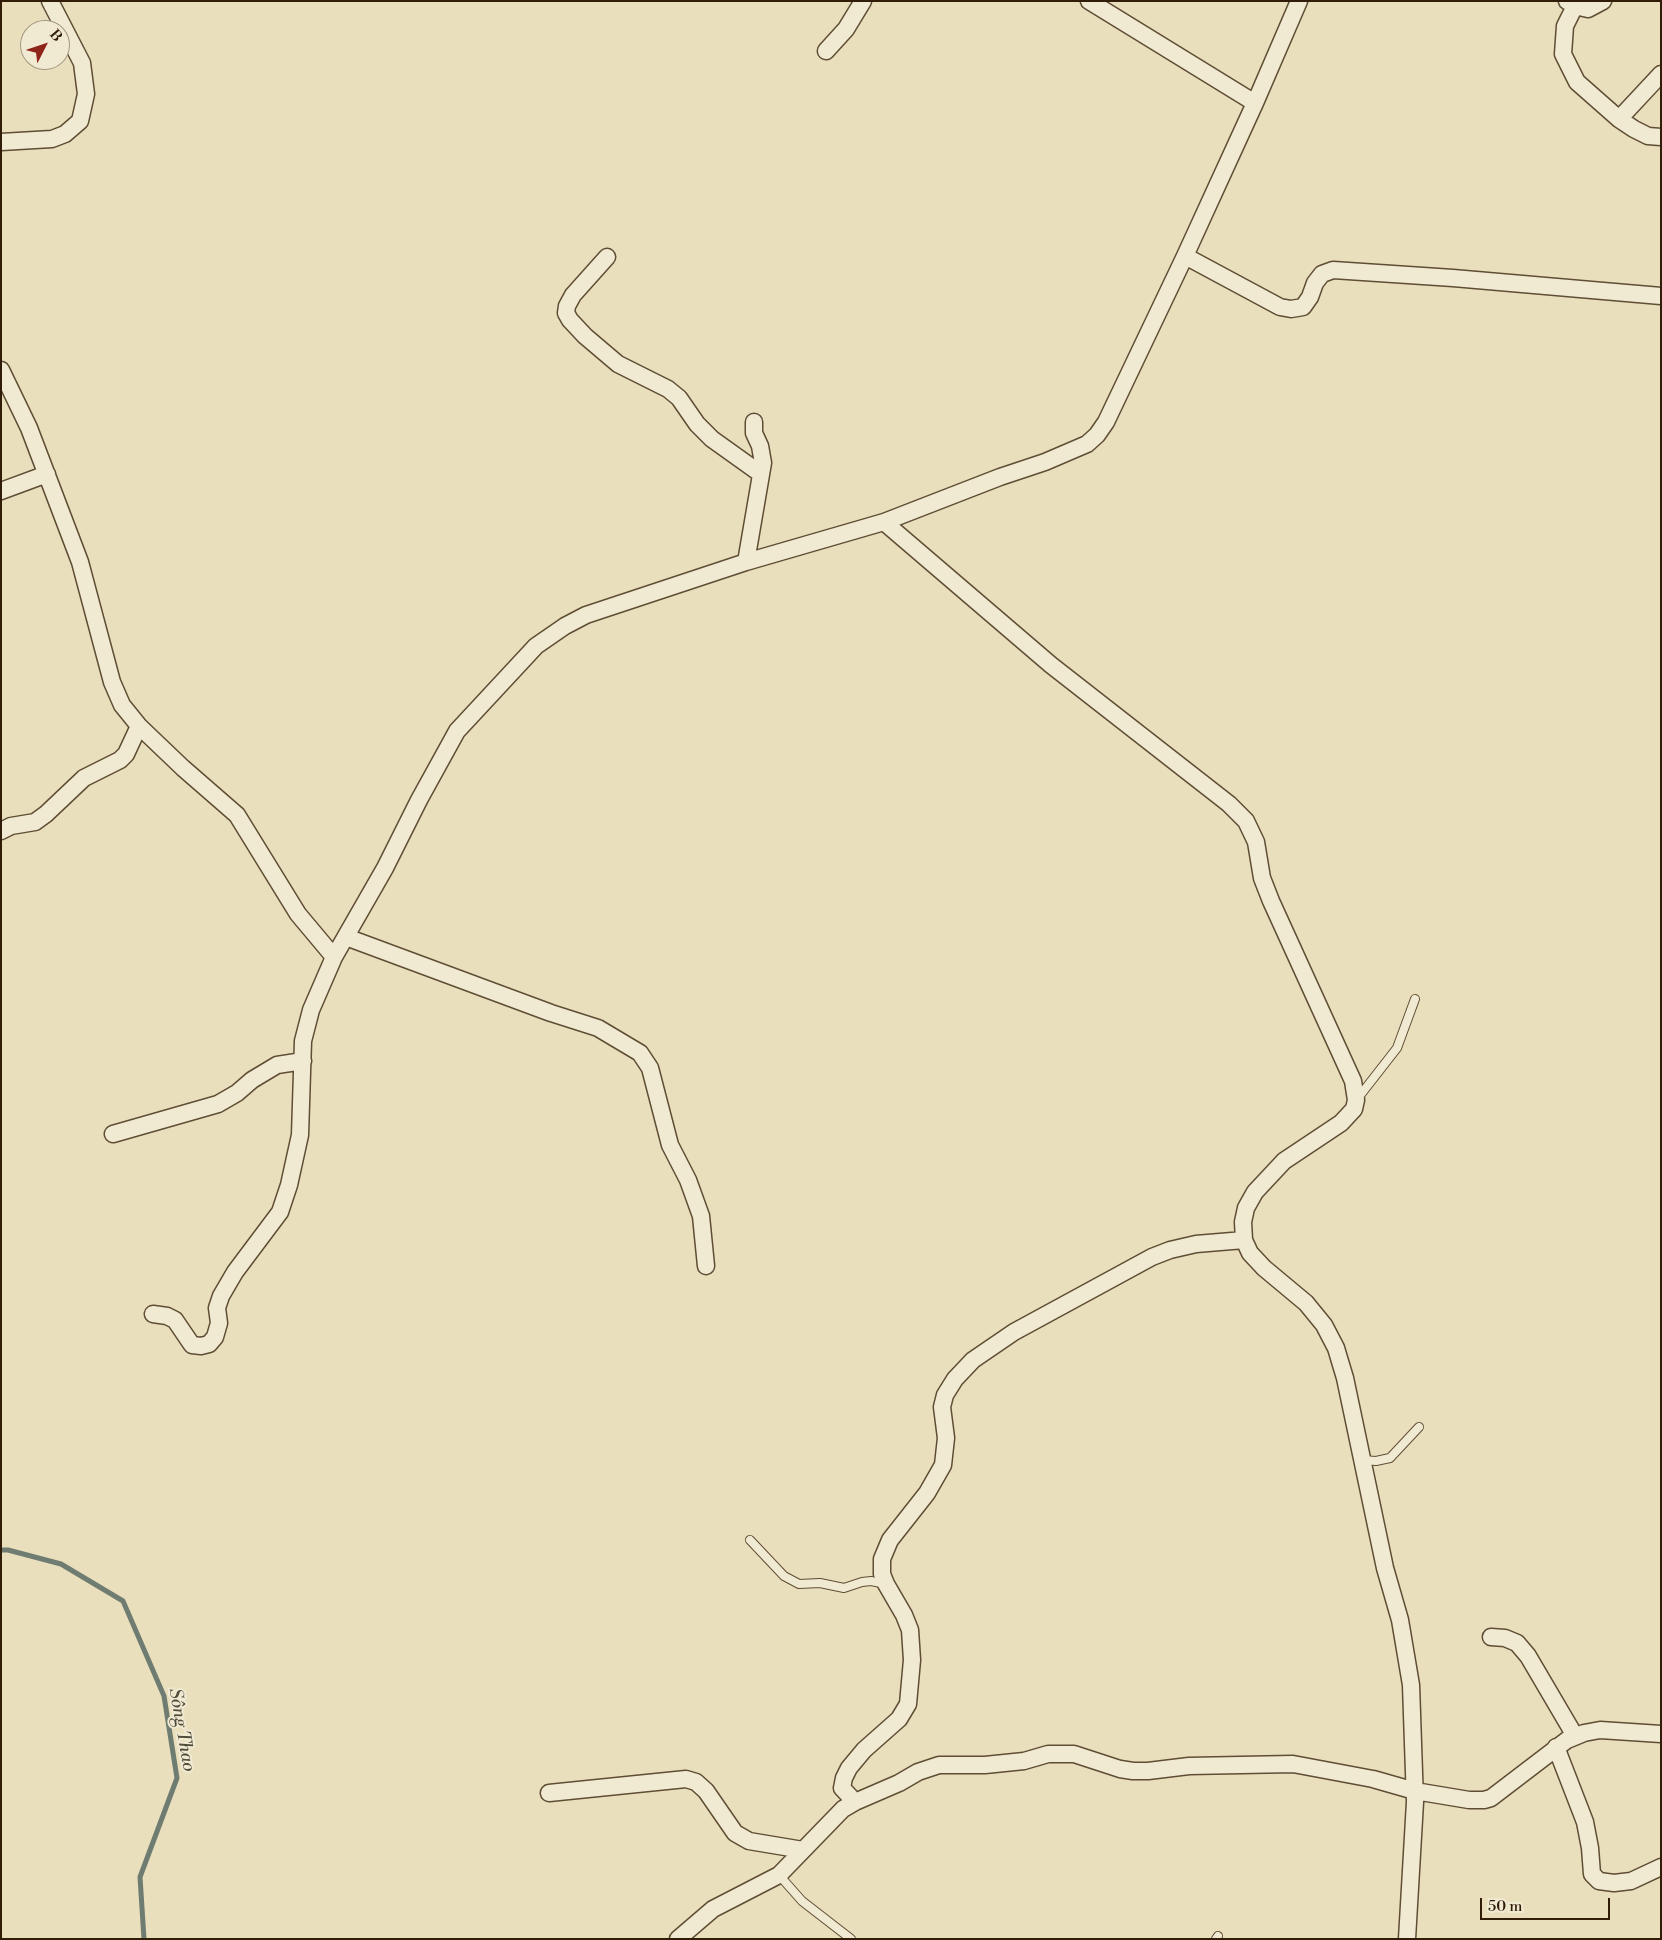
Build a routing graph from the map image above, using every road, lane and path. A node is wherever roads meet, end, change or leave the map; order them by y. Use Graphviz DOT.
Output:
graph roads {
  1 [pos="50,1"];
  2 [pos="863,1"];
  3 [pos="1089,1"];
  4 [pos="1299,1"];
  5 [pos="1603,1"];
  6 [pos="1571,4"];
  7 [pos="826,52"];
  8 [pos="1661,74"];
  9 [pos="1255,103"];
  10 [pos="1619,119"];
  11 [pos="1661,137"];
  12 [pos="1,142"];
  13 [pos="1185,256"];
  14 [pos="607,257"];
  15 [pos="1661,296"];
  16 [pos="1,370"];
  17 [pos="754,422"];
  18 [pos="47,474"];
  19 [pos="760,474"];
  20 [pos="1,491"];
  21 [pos="884,522"];
  22 [pos="746,562"];
  23 [pos="139,726"];
  24 [pos="1,831"];
  25 [pos="346,937"];
  26 [pos="334,957"];
  27 [pos="1415,999"];
  28 [pos="302,1061"];
  29 [pos="1356,1100"];
  30 [pos="113,1134"];
  31 [pos="1244,1240"];
  32 [pos="706,1266"];
  33 [pos="153,1314"];
  34 [pos="1420,1427"];
  35 [pos="1362,1460"];
  36 [pos="750,1540"];
  37 [pos="886,1584"];
  38 [pos="1491,1637"];
  39 [pos="1661,1734"];
  40 [pos="1575,1736"];
  41 [pos="1556,1747"];
  42 [pos="1415,1790"];
  43 [pos="549,1793"];
  44 [pos="855,1802"];
  45 [pos="803,1850"];
  46 [pos="1661,1867"];
  47 [pos="779,1875"];
  48 [pos="678,1939"];
  49 [pos="851,1939"];
  50 [pos="1407,1939"];
  1 -- 12 [label="street"];
  2 -- 7 [label="street"];
  3 -- 9 [label="street"];
  4 -- 9 [label="street"];
  5 -- 6 [label="street"];
  6 -- 10 [label="street"];
  8 -- 10 [label="street"];
  9 -- 13 [label="street"];
  10 -- 11 [label="street"];
  13 -- 15 [label="street"];
  13 -- 21 [label="street"];
  14 -- 19 [label="street"];
  16 -- 18 [label="street"];
  17 -- 19 [label="street"];
  18 -- 20 [label="street"];
  18 -- 23 [label="street"];
  19 -- 22 [label="street"];
  21 -- 22 [label="street"];
  21 -- 29 [label="street"];
  22 -- 25 [label="street"];
  23 -- 24 [label="street"];
  23 -- 26 [label="street"];
  25 -- 26 [label="street"];
  25 -- 32 [label="street"];
  26 -- 28 [label="street"];
  27 -- 29 [label="lane"];
  28 -- 30 [label="street"];
  28 -- 33 [label="street"];
  29 -- 31 [label="street"];
  31 -- 35 [label="street"];
  31 -- 37 [label="street"];
  34 -- 35 [label="lane"];
  35 -- 42 [label="street"];
  36 -- 37 [label="lane"];
  37 -- 44 [label="street"];
  38 -- 40 [label="street"];
  39 -- 40 [label="street"];
  40 -- 41 [label="street"];
  41 -- 42 [label="street"];
  41 -- 46 [label="street"];
  42 -- 44 [label="street"];
  42 -- 50 [label="street"];
  43 -- 45 [label="street"];
  44 -- 45 [label="street"];
  45 -- 47 [label="street"];
  47 -- 48 [label="street"];
  47 -- 49 [label="lane"];
}
